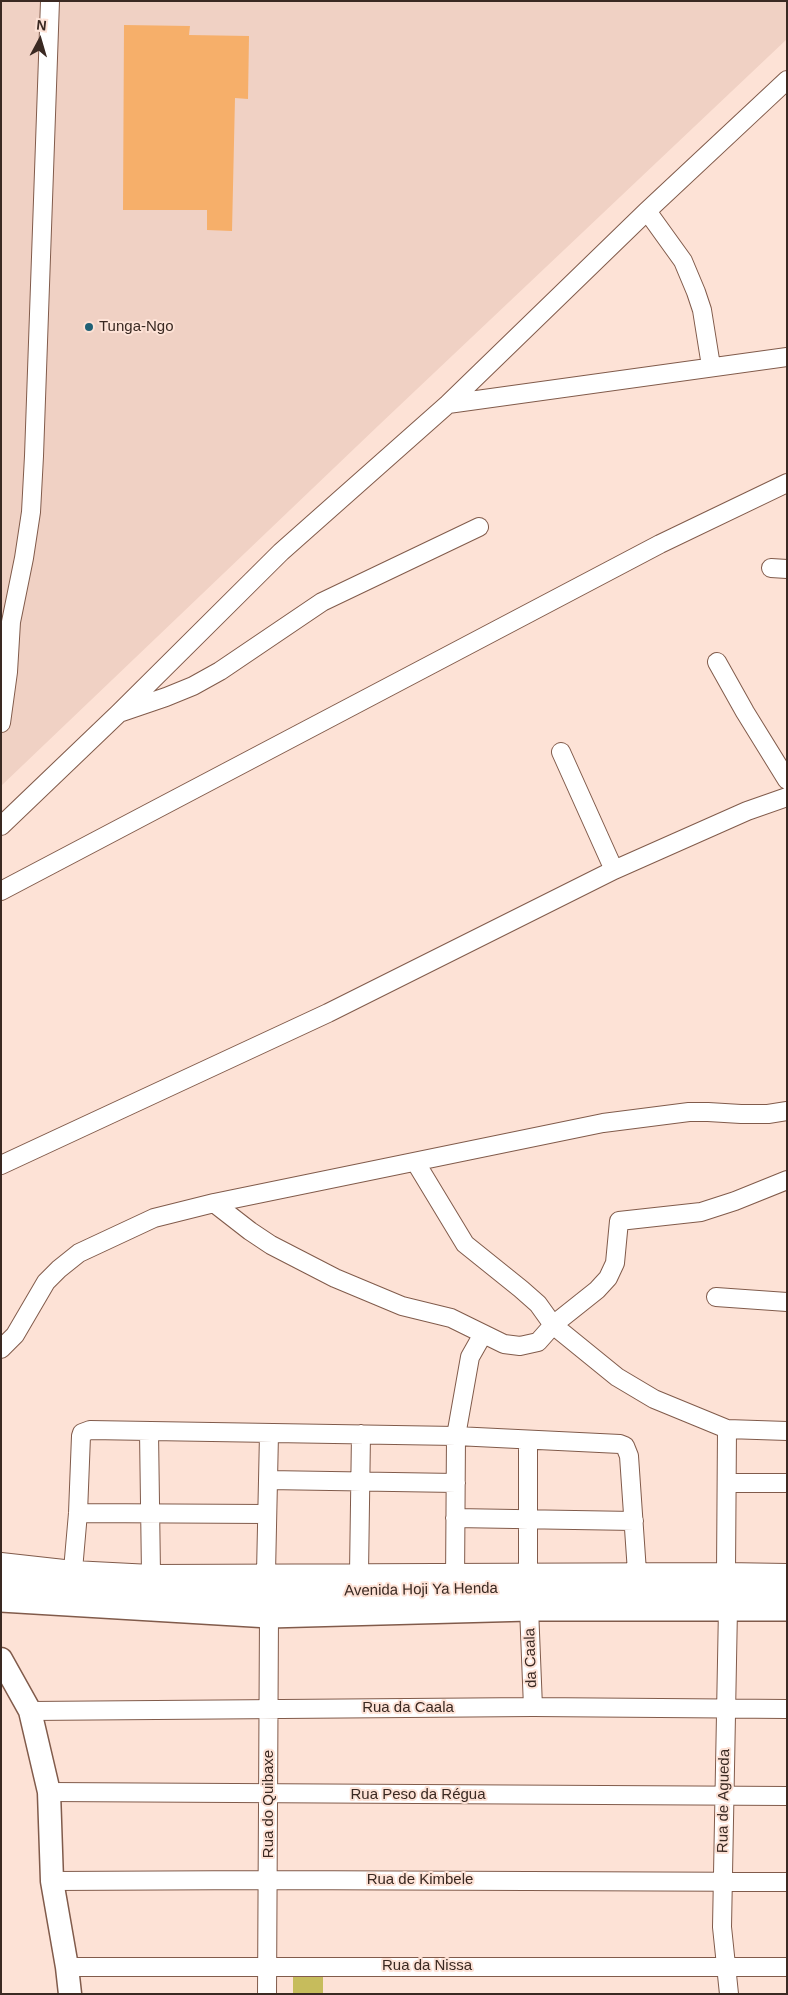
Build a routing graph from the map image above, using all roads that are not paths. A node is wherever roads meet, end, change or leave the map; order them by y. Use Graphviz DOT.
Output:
graph roads {
  1 [pos="50,1"];
  2 [pos="787,80"];
  3 [pos="647,211"];
  4 [pos="787,357"];
  5 [pos="710,366"];
  6 [pos="448,404"];
  7 [pos="787,483"];
  8 [pos="479,527"];
  9 [pos="717,662"];
  10 [pos="119,713"];
  11 [pos="1,723"];
  12 [pos="561,752"];
  13 [pos="787,780"];
  14 [pos="787,797"];
  15 [pos="1,826"];
  16 [pos="614,870"];
  17 [pos="1,891"];
  18 [pos="787,1111"];
  19 [pos="416,1163"];
  20 [pos="1,1165"];
  21 [pos="787,1180"];
  22 [pos="214,1203"];
  23 [pos="716,1297"];
  24 [pos="787,1302"];
  25 [pos="553,1325"];
  26 [pos="483,1334"];
  27 [pos="1,1349"];
  28 [pos="727,1429"];
  29 [pos="787,1431"];
  30 [pos="149,1432"];
  31 [pos="269,1434"];
  32 [pos="361,1434"];
  33 [pos="456,1436"];
  34 [pos="528,1440"];
  35 [pos="268,1480"];
  36 [pos="361,1482"];
  37 [pos="456,1483"];
  38 [pos="727,1483"];
  39 [pos="787,1484"];
  40 [pos="78,1512"];
  41 [pos="150,1513"];
  42 [pos="267,1514"];
  43 [pos="456,1518"];
  44 [pos="528,1519"];
  45 [pos="634,1521"];
  46 [pos="1,1562"];
  47 [pos="638,1572"];
  48 [pos="726,1572"];
  49 [pos="266,1573"];
  50 [pos="359,1573"];
  51 [pos="528,1573"];
  52 [pos="787,1573"];
  53 [pos="150,1574"];
  54 [pos="1,1579"];
  55 [pos="455,1582"];
  56 [pos="62,1585"];
  57 [pos="787,1587"];
  58 [pos="1,1599"];
  59 [pos="529,1608"];
  60 [pos="728,1608"];
  61 [pos="787,1608"];
  62 [pos="269,1615"];
  63 [pos="1,1659"];
  64 [pos="533,1707"];
  65 [pos="269,1708"];
  66 [pos="726,1709"];
  67 [pos="787,1709"];
  68 [pos="30,1711"];
  69 [pos="50,1792"];
  70 [pos="268,1794"];
  71 [pos="724,1796"];
  72 [pos="787,1796"];
  73 [pos="268,1880"];
  74 [pos="52,1881"];
  75 [pos="723,1882"];
  76 [pos="787,1882"];
  77 [pos="268,1966"];
  78 [pos="727,1966"];
  79 [pos="67,1967"];
  80 [pos="787,1967"];
  81 [pos="70,1994"];
  82 [pos="267,1994"];
  83 [pos="729,1994"];
  1 -- 11 [label="street"];
  2 -- 3 [label="street"];
  3 -- 5 [label="street"];
  3 -- 6 [label="street"];
  4 -- 5 [label="street"];
  5 -- 6 [label="street"];
  6 -- 10 [label="street"];
  7 -- 17 [label="street"];
  8 -- 10 [label="street"];
  9 -- 13 [label="street"];
  10 -- 15 [label="street"];
  12 -- 16 [label="street"];
  14 -- 16 [label="street"];
  16 -- 20 [label="street"];
  18 -- 19 [label="street"];
  19 -- 22 [label="street"];
  19 -- 25 [label="street"];
  21 -- 25 [label="street"];
  22 -- 26 [label="street"];
  22 -- 27 [label="street"];
  23 -- 24 [label="street"];
  25 -- 26 [label="street"];
  25 -- 28 [label="street"];
  26 -- 33 [label="street"];
  28 -- 29 [label="street"];
  28 -- 38 [label="street"];
  30 -- 31 [label="street"];
  30 -- 40 [label="street"];
  30 -- 41 [label="street"];
  31 -- 32 [label="street"];
  31 -- 35 [label="street"];
  32 -- 33 [label="street"];
  32 -- 36 [label="street"];
  33 -- 34 [label="street"];
  33 -- 37 [label="street"];
  34 -- 44 [label="street"];
  34 -- 45 [label="street"];
  35 -- 36 [label="street"];
  35 -- 42 [label="street"];
  36 -- 37 [label="street"];
  36 -- 50 [label="street"];
  37 -- 43 [label="street"];
  38 -- 39 [label="street"];
  38 -- 48 [label="street"];
  40 -- 41 [label="street"];
  40 -- 56 [label="street"];
  41 -- 42 [label="street"];
  41 -- 53 [label="street"];
  42 -- 49 [label="street"];
  43 -- 44 [label="street"];
  43 -- 55 [label="street"];
  44 -- 45 [label="street"];
  44 -- 51 [label="street"];
  45 -- 47 [label="street"];
  46 -- 56 [label="street, Avenida Hoji Ya Henda"];
  47 -- 48 [label="street, Avenida Hoji Ya Henda"];
  47 -- 51 [label="street, Avenida Hoji Ya Henda"];
  48 -- 52 [label="street, Avenida Hoji Ya Henda"];
  49 -- 50 [label="street, Avenida Hoji Ya Henda"];
  49 -- 53 [label="street, Avenida Hoji Ya Henda"];
  50 -- 55 [label="street, Avenida Hoji Ya Henda"];
  51 -- 55 [label="street, Avenida Hoji Ya Henda"];
  53 -- 56 [label="street, Avenida Hoji Ya Henda"];
  54 -- 56 [label="main road"];
  55 -- 56 [label="main road, Avenida Hoji Ya Henda"];
  55 -- 57 [label="main road, Avenida Hoji Ya Henda"];
  56 -- 58 [label="main road"];
  56 -- 62 [label="main road, Avenida Hoji Ya Henda"];
  59 -- 60 [label="main road, Avenida Hoji Ya Henda"];
  59 -- 62 [label="main road, Avenida Hoji Ya Henda"];
  59 -- 64 [label="street, da Caala"];
  60 -- 61 [label="main road, Avenida Hoji Ya Henda"];
  60 -- 66 [label="street, Rua de Agueda"];
  62 -- 65 [label="street, Rua do Quibaxe"];
  63 -- 68 [label="street"];
  64 -- 65 [label="street, Rua da Caala"];
  64 -- 66 [label="street, Rua da Caala"];
  65 -- 68 [label="street, Rua da Caala"];
  65 -- 70 [label="street, Rua do Quibaxe"];
  66 -- 67 [label="street, Rua da Caala"];
  66 -- 71 [label="street, Rua de Agueda"];
  68 -- 69 [label="street"];
  69 -- 70 [label="street, Rua Peso da Régua"];
  69 -- 74 [label="street"];
  70 -- 71 [label="street, Rua Peso da Régua"];
  70 -- 73 [label="street, Rua do Quibaxe"];
  71 -- 72 [label="street, Rua Peso da Régua"];
  71 -- 75 [label="street, Rua de Agueda"];
  73 -- 74 [label="street, Rua de Kimbele"];
  73 -- 75 [label="street, Rua de Kimbele"];
  73 -- 77 [label="street, Rua do Quibaxe"];
  74 -- 79 [label="street"];
  75 -- 76 [label="street, Rua de Kimbele"];
  75 -- 78 [label="street, Rua de Agueda"];
  77 -- 78 [label="street, Rua da Nissa"];
  77 -- 79 [label="street, Rua da Nissa"];
  77 -- 82 [label="street, Rua do Quibaxe"];
  78 -- 80 [label="street, Rua da Nissa"];
  78 -- 83 [label="street, Rua de Agueda"];
  79 -- 81 [label="street"];
}
